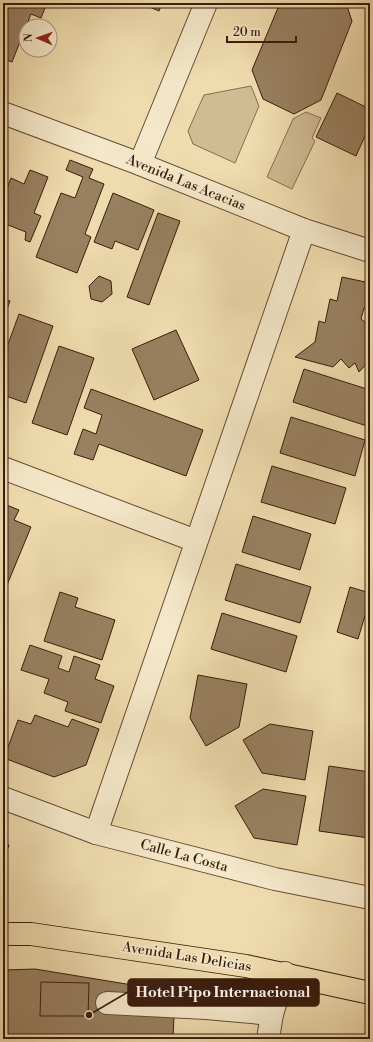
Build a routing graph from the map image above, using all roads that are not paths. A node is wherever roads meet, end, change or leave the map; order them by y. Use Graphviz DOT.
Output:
graph roads {
  1 [pos="206,3"];
  2 [pos="3,113"];
  3 [pos="140,164"];
  4 [pos="304,230"];
  5 [pos="370,251"];
  6 [pos="3,468"];
  7 [pos="196,541"];
  8 [pos="3,798"];
  9 [pos="96,833"];
  10 [pos="370,898"];
  11 [pos="3,934"];
  12 [pos="285,973"];
  13 [pos="370,993"];
  14 [pos="107,1003"];
  15 [pos="272,1014"];
  16 [pos="268,1039"];
  1 -- 3 [label="street"];
  2 -- 3 [label="street, Avenida Las Acacias"];
  3 -- 4 [label="street, Avenida Las Acacias"];
  4 -- 5 [label="street, Avenida Las Acacias"];
  4 -- 7 [label="street"];
  6 -- 7 [label="street"];
  7 -- 9 [label="street"];
  8 -- 9 [label="street, Calle La Costa"];
  9 -- 10 [label="street, Calle La Costa"];
  11 -- 12 [label="main road, Avenida Las Delicias"];
  12 -- 13 [label="main road, Avenida Las Delicias"];
  12 -- 15 [label="street"];
  14 -- 15 [label="street"];
  15 -- 16 [label="street"];
}
